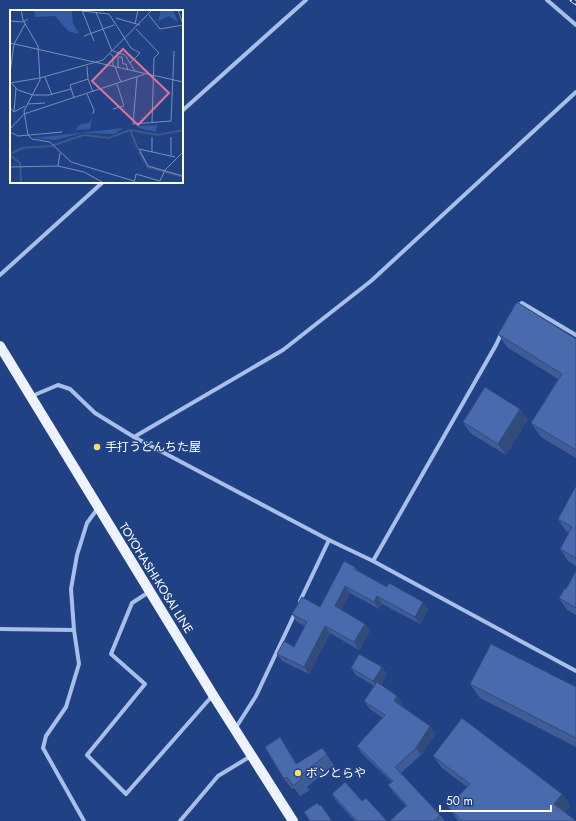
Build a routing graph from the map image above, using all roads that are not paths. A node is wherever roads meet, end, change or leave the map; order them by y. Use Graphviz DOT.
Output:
graph roads {
  1 [pos="306,0"];
  2 [pos="547,0"];
  3 [pos="576,25"];
  4 [pos="576,92"];
  5 [pos="183,110"];
  6 [pos="102,183"];
  7 [pos="0,275"];
  8 [pos="512,311"];
  9 [pos="506,324"];
  10 [pos="576,335"];
  11 [pos="0,346"];
  12 [pos="30,397"];
  13 [pos="134,437"];
  14 [pos="98,508"];
  15 [pos="329,540"];
  16 [pos="373,561"];
  17 [pos="150,592"];
  18 [pos="299,604"];
  19 [pos="296,611"];
  20 [pos="0,629"];
  21 [pos="74,630"];
  22 [pos="576,671"];
  23 [pos="213,695"];
  24 [pos="235,730"];
  25 [pos="252,756"];
  26 [pos="84,821"];
  27 [pos="180,821"];
  28 [pos="293,821"];
  1 -- 5 [label="street"];
  2 -- 3 [label="street"];
  4 -- 13 [label="street"];
  6 -- 7 [label="street"];
  8 -- 10 [label="street"];
  9 -- 16 [label="street"];
  11 -- 12 [label="main road, TOYOHASHI-KOSAI LINE"];
  12 -- 13 [label="street"];
  12 -- 14 [label="main road, TOYOHASHI-KOSAI LINE"];
  13 -- 15 [label="street"];
  14 -- 17 [label="main road, TOYOHASHI-KOSAI LINE"];
  14 -- 21 [label="street"];
  15 -- 16 [label="street"];
  15 -- 18 [label="street"];
  16 -- 22 [label="street"];
  17 -- 23 [label="main road, TOYOHASHI-KOSAI LINE"];
  17 -- 23 [label="street"];
  19 -- 24 [label="street"];
  20 -- 21 [label="street"];
  21 -- 26 [label="street"];
  23 -- 24 [label="main road, TOYOHASHI-KOSAI LINE"];
  24 -- 25 [label="main road, TOYOHASHI-KOSAI LINE"];
  25 -- 27 [label="street"];
  25 -- 28 [label="main road, TOYOHASHI-KOSAI LINE"];
}
